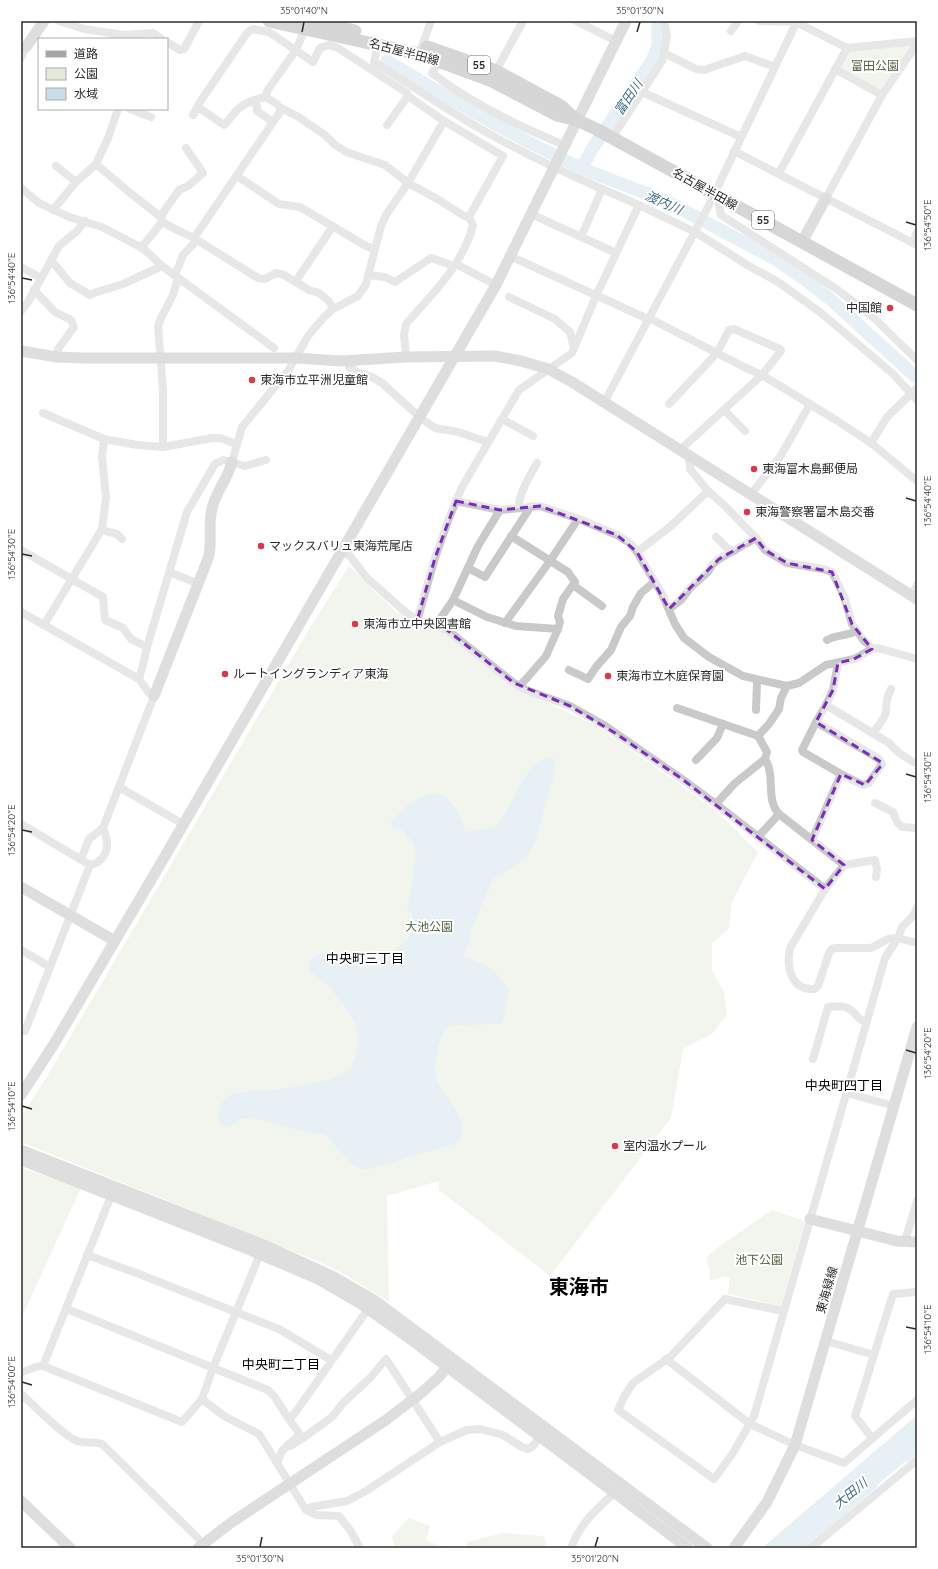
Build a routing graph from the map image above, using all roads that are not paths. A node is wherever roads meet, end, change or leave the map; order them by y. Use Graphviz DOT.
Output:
graph roads {
  1 [pos="44,21"];
  2 [pos="59,21"];
  3 [pos="199,21"];
  4 [pos="269,21"];
  5 [pos="431,21"];
  6 [pos="522,21"];
  7 [pos="576,21"];
  8 [pos="626,21"];
  9 [pos="664,21"];
  10 [pos="738,21"];
  11 [pos="758,21"];
  12 [pos="796,22"];
  13 [pos="329,23"];
  14 [pos="310,25"];
  15 [pos="731,31"];
  16 [pos="141,37"];
  17 [pos="160,38"];
  18 [pos="616,41"];
  19 [pos="917,42"];
  20 [pos="168,43"];
  21 [pos="378,44"];
  22 [pos="422,46"];
  23 [pos="26,47"];
  24 [pos="847,48"];
  25 [pos="296,50"];
  26 [pos="664,53"];
  27 [pos="21,58"];
  28 [pos="439,61"];
  29 [pos="774,67"];
  30 [pos="835,69"];
  31 [pos="496,71"];
  32 [pos="642,92"];
  33 [pos="882,95"];
  34 [pos="408,96"];
  35 [pos="266,97"];
  36 [pos="253,101"];
  37 [pos="198,107"];
  38 [pos="282,109"];
  39 [pos="118,110"];
  40 [pos="133,110"];
  41 [pos="193,115"];
  42 [pos="151,117"];
  43 [pos="577,120"];
  44 [pos="444,121"];
  45 [pos="273,122"];
  46 [pos="387,125"];
  47 [pos="741,137"];
  48 [pos="610,138"];
  49 [pos="563,147"];
  50 [pos="186,148"];
  51 [pos="734,151"];
  52 [pos="96,164"];
  53 [pos="56,166"];
  54 [pos="553,168"];
  55 [pos="779,173"];
  56 [pos="237,176"];
  57 [pos="76,182"];
  58 [pos="408,183"];
  59 [pos="21,188"];
  60 [pos="602,189"];
  61 [pos="826,198"];
  62 [pos="715,199"];
  63 [pos="639,205"];
  64 [pos="53,210"];
  65 [pos="531,214"];
  66 [pos="469,217"];
  67 [pos="161,219"];
  68 [pos="85,221"];
  69 [pos="333,226"];
  70 [pos="695,232"];
  71 [pos="581,237"];
  72 [pos="916,238"];
  73 [pos="195,239"];
  74 [pos="802,242"];
  75 [pos="141,248"];
  76 [pos="374,249"];
  77 [pos="616,253"];
  78 [pos="510,256"];
  79 [pos="51,260"];
  80 [pos="455,265"];
  81 [pos="162,266"];
  82 [pos="21,267"];
  83 [pos="368,275"];
  84 [pos="176,276"];
  85 [pos="41,278"];
  86 [pos="296,281"];
  87 [pos="496,285"];
  88 [pos="34,290"];
  89 [pos="596,296"];
  90 [pos="508,297"];
  91 [pos="917,304"];
  92 [pos="333,309"];
  93 [pos="21,311"];
  94 [pos="648,319"];
  95 [pos="274,348"];
  96 [pos="574,348"];
  97 [pos="21,351"];
  98 [pos="717,353"];
  99 [pos="455,356"];
  100 [pos="57,357"];
  101 [pos="406,357"];
  102 [pos="160,358"];
  103 [pos="296,358"];
  104 [pos="348,360"];
  105 [pos="917,360"];
  106 [pos="548,369"];
  107 [pos="762,374"];
  108 [pos="914,390"];
  109 [pos="917,400"];
  110 [pos="604,403"];
  111 [pos="669,404"];
  112 [pos="810,404"];
  113 [pos="724,410"];
  114 [pos="43,413"];
  115 [pos="420,416"];
  116 [pos="502,419"];
  117 [pos="745,431"];
  118 [pos="533,436"];
  119 [pos="104,439"];
  120 [pos="488,442"];
  121 [pos="871,443"];
  122 [pos="236,444"];
  123 [pos="163,448"];
  124 [pos="685,452"];
  125 [pos="266,460"];
  126 [pos="232,462"];
  127 [pos="537,463"];
  128 [pos="917,481"];
  129 [pos="708,491"];
  130 [pos="751,494"];
  131 [pos="456,501"];
  132 [pos="530,506"];
  133 [pos="519,507"];
  134 [pos="500,510"];
  135 [pos="578,519"];
  136 [pos="101,530"];
  137 [pos="511,536"];
  138 [pos="716,538"];
  139 [pos="756,538"];
  140 [pos="122,539"];
  141 [pos="21,550"];
  142 [pos="342,551"];
  143 [pos="734,551"];
  144 [pos="637,552"];
  145 [pos="550,561"];
  146 [pos="468,568"];
  147 [pos="169,572"];
  148 [pos="72,579"];
  149 [pos="654,582"];
  150 [pos="199,584"];
  151 [pos="573,585"];
  152 [pos="917,585"];
  153 [pos="914,597"];
  154 [pos="453,600"];
  155 [pos="602,606"];
  156 [pos="669,609"];
  157 [pos="21,612"];
  158 [pos="417,621"];
  159 [pos="505,623"];
  160 [pos="44,625"];
  161 [pos="436,625"];
  162 [pos="558,629"];
  163 [pos="857,631"];
  164 [pos="827,640"];
  165 [pos="147,647"];
  166 [pos="872,649"];
  167 [pos="917,659"];
  168 [pos="838,663"];
  169 [pos="569,670"];
  170 [pos="139,679"];
  171 [pos="757,680"];
  172 [pos="519,686"];
  173 [pos="787,686"];
  174 [pos="891,689"];
  175 [pos="154,696"];
  176 [pos="826,704"];
  177 [pos="676,708"];
  178 [pos="756,710"];
  179 [pos="816,722"];
  180 [pos="723,724"];
  181 [pos="873,733"];
  182 [pos="758,736"];
  183 [pos="766,759"];
  184 [pos="696,760"];
  185 [pos="913,762"];
  186 [pos="841,774"];
  187 [pos="119,787"];
  188 [pos="875,803"];
  189 [pos="716,804"];
  190 [pos="779,814"];
  191 [pos="21,824"];
  192 [pos="184,824"];
  193 [pos="103,828"];
  194 [pos="917,828"];
  195 [pos="758,837"];
  196 [pos="812,840"];
  197 [pos="81,859"];
  198 [pos="90,865"];
  199 [pos="844,865"];
  200 [pos="876,877"];
  201 [pos="21,887"];
  202 [pos="825,889"];
  203 [pos="917,908"];
  204 [pos="70,915"];
  205 [pos="898,938"];
  206 [pos="115,941"];
  207 [pos="917,943"];
  208 [pos="21,950"];
  209 [pos="50,967"];
  210 [pos="866,1022"];
  211 [pos="917,1027"];
  212 [pos="21,1031"];
  213 [pos="813,1059"];
  214 [pos="847,1093"];
  215 [pos="21,1095"];
  216 [pos="894,1106"];
  217 [pos="21,1150"];
  218 [pos="21,1160"];
  219 [pos="111,1196"];
  220 [pos="917,1201"];
  221 [pos="810,1219"];
  222 [pos="858,1230"];
  223 [pos="905,1241"];
  224 [pos="917,1242"];
  225 [pos="260,1254"];
  226 [pos="87,1255"];
  227 [pos="917,1292"];
  228 [pos="67,1309"];
  229 [pos="368,1309"];
  230 [pos="783,1311"];
  231 [pos="236,1313"];
  232 [pos="826,1341"];
  233 [pos="874,1355"];
  234 [pos="666,1359"];
  235 [pos="331,1360"];
  236 [pos="451,1363"];
  237 [pos="43,1366"];
  238 [pos="212,1368"];
  239 [pos="21,1372"];
  240 [pos="21,1394"];
  241 [pos="202,1399"];
  242 [pos="413,1399"];
  243 [pos="917,1400"];
  244 [pos="289,1419"];
  245 [pos="750,1424"];
  246 [pos="540,1437"];
  247 [pos="872,1438"];
  248 [pos="440,1442"];
  249 [pos="795,1444"];
  250 [pos="288,1445"];
  251 [pos="279,1459"];
  252 [pos="917,1460"];
  253 [pos="291,1483"];
  254 [pos="614,1493"];
  255 [pos="21,1501"];
  256 [pos="306,1510"];
  257 [pos="203,1546"];
  258 [pos="70,1548"];
  259 [pos="360,1548"];
  260 [pos="571,1548"];
  261 [pos="688,1548"];
  262 [pos="707,1548"];
  263 [pos="734,1548"];
  264 [pos="811,1548"];
  1 -- 23 [label="street"];
  2 -- 16 [label="street"];
  3 -- 20 [label="street"];
  4 -- 14 [label="main road, 名古屋半田線 / 55"];
  5 -- 22 [label="street"];
  6 -- 31 [label="street"];
  7 -- 18 [label="street"];
  8 -- 18 [label="street"];
  9 -- 26 [label="street"];
  10 -- 15 [label="street"];
  11 -- 12 [label="street"];
  12 -- 24 [label="street"];
  12 -- 29 [label="street"];
  13 -- 14 [label="main road, 名古屋半田線 / 55"];
  13 -- 22 [label="main road, 名古屋半田線 / 55"];
  14 -- 21 [label="main road, 名古屋半田線 / 55"];
  14 -- 25 [label="street"];
  16 -- 17 [label="street"];
  18 -- 43 [label="street"];
  19 -- 24 [label="street"];
  19 -- 33 [label="street"];
  21 -- 28 [label="main road, 名古屋半田線 / 55"];
  21 -- 54 [label="street"];
  22 -- 31 [label="main road, 名古屋半田線 / 55"];
  23 -- 27 [label="street"];
  24 -- 30 [label="street"];
  25 -- 34 [label="street"];
  25 -- 35 [label="street"];
  25 -- 37 [label="street"];
  26 -- 29 [label="street"];
  26 -- 32 [label="street"];
  28 -- 43 [label="main road, 名古屋半田線 / 55"];
  28 -- 49 [label="street"];
  29 -- 47 [label="street"];
  30 -- 33 [label="street"];
  30 -- 55 [label="street"];
  31 -- 43 [label="main road, 名古屋半田線 / 55"];
  32 -- 47 [label="street"];
  32 -- 48 [label="street"];
  33 -- 61 [label="street"];
  34 -- 44 [label="street"];
  34 -- 46 [label="street"];
  35 -- 36 [label="street"];
  35 -- 38 [label="street"];
  36 -- 37 [label="street"];
  36 -- 45 [label="street"];
  37 -- 41 [label="street"];
  38 -- 45 [label="street"];
  38 -- 58 [label="street"];
  39 -- 52 [label="street"];
  40 -- 42 [label="street"];
  43 -- 48 [label="main road, 名古屋半田線 / 55"];
  43 -- 49 [label="street"];
  44 -- 58 [label="street"];
  44 -- 66 [label="street"];
  45 -- 56 [label="street"];
  47 -- 51 [label="street"];
  48 -- 62 [label="main road, 名古屋半田線 / 55"];
  49 -- 54 [label="street"];
  50 -- 67 [label="street"];
  51 -- 55 [label="street"];
  51 -- 62 [label="street"];
  52 -- 57 [label="street"];
  52 -- 67 [label="street"];
  53 -- 57 [label="street"];
  54 -- 60 [label="street"];
  54 -- 65 [label="street"];
  55 -- 61 [label="street"];
  56 -- 69 [label="street"];
  56 -- 73 [label="street"];
  57 -- 64 [label="street"];
  58 -- 66 [label="street"];
  58 -- 76 [label="street"];
  59 -- 64 [label="street"];
  60 -- 63 [label="street"];
  60 -- 71 [label="street"];
  61 -- 72 [label="street"];
  61 -- 74 [label="street"];
  62 -- 70 [label="street"];
  62 -- 74 [label="main road, 名古屋半田線 / 55"];
  62 -- 105 [label="street"];
  63 -- 70 [label="street"];
  63 -- 77 [label="street"];
  64 -- 68 [label="street"];
  65 -- 71 [label="street"];
  65 -- 78 [label="street"];
  66 -- 80 [label="street"];
  67 -- 73 [label="street"];
  67 -- 75 [label="street"];
  68 -- 75 [label="street"];
  68 -- 79 [label="street"];
  69 -- 76 [label="street"];
  69 -- 86 [label="street"];
  70 -- 94 [label="street"];
  70 -- 108 [label="street"];
  71 -- 77 [label="street"];
  73 -- 84 [label="street"];
  73 -- 86 [label="street"];
  74 -- 91 [label="main road, 名古屋半田線 / 55"];
  75 -- 81 [label="street"];
  76 -- 83 [label="street"];
  77 -- 89 [label="street"];
  78 -- 87 [label="street"];
  78 -- 89 [label="street"];
  79 -- 81 [label="street"];
  79 -- 85 [label="street"];
  80 -- 83 [label="street"];
  80 -- 87 [label="street"];
  80 -- 101 [label="street"];
  81 -- 84 [label="street"];
  82 -- 85 [label="street"];
  83 -- 92 [label="street"];
  84 -- 95 [label="street"];
  84 -- 102 [label="street"];
  85 -- 88 [label="street"];
  86 -- 92 [label="street"];
  87 -- 99 [label="street"];
  88 -- 93 [label="street"];
  88 -- 100 [label="street"];
  89 -- 94 [label="street"];
  89 -- 96 [label="street"];
  90 -- 96 [label="street"];
  92 -- 103 [label="street"];
  94 -- 98 [label="street"];
  94 -- 110 [label="street"];
  96 -- 106 [label="street"];
  97 -- 100 [label="street"];
  98 -- 107 [label="street"];
  98 -- 107 [label="street"];
  98 -- 111 [label="street"];
  99 -- 101 [label="street"];
  99 -- 106 [label="street"];
  99 -- 115 [label="street"];
  100 -- 102 [label="street"];
  101 -- 104 [label="street"];
  102 -- 103 [label="street"];
  102 -- 123 [label="street"];
  103 -- 104 [label="street"];
  103 -- 122 [label="street"];
  104 -- 115 [label="street"];
  106 -- 110 [label="street"];
  106 -- 116 [label="street"];
  107 -- 112 [label="street"];
  107 -- 113 [label="street"];
  108 -- 109 [label="street"];
  108 -- 121 [label="street"];
  110 -- 124 [label="street"];
  112 -- 121 [label="street"];
  112 -- 130 [label="street"];
  113 -- 117 [label="street"];
  113 -- 124 [label="street"];
  114 -- 119 [label="street"];
  115 -- 120 [label="street"];
  115 -- 142 [label="street"];
  116 -- 118 [label="street"];
  116 -- 120 [label="street"];
  119 -- 123 [label="street"];
  119 -- 136 [label="street"];
  120 -- 131 [label="street"];
  121 -- 128 [label="street"];
  122 -- 123 [label="street"];
  122 -- 126 [label="street"];
  124 -- 129 [label="street"];
  124 -- 130 [label="street"];
  125 -- 126 [label="street"];
  126 -- 147 [label="street"];
  126 -- 150 [label="street"];
  127 -- 133 [label="street"];
  129 -- 139 [label="street"];
  129 -- 144 [label="street"];
  130 -- 153 [label="street"];
  131 -- 134 [label="street"];
  131 -- 158 [label="street"];
  132 -- 133 [label="street"];
  132 -- 135 [label="street"];
  132 -- 137 [label="street"];
  133 -- 134 [label="street"];
  134 -- 146 [label="street"];
  135 -- 144 [label="street"];
  135 -- 145 [label="street"];
  136 -- 140 [label="street"];
  136 -- 148 [label="street"];
  137 -- 145 [label="street"];
  137 -- 146 [label="street"];
  138 -- 143 [label="street"];
  139 -- 143 [label="street"];
  139 -- 163 [label="street"];
  141 -- 148 [label="street"];
  142 -- 158 [label="street"];
  142 -- 192 [label="street"];
  143 -- 156 [label="street"];
  144 -- 149 [label="street"];
  145 -- 151 [label="street"];
  145 -- 159 [label="street"];
  146 -- 154 [label="street"];
  147 -- 150 [label="street"];
  147 -- 165 [label="street"];
  148 -- 160 [label="street"];
  148 -- 165 [label="street"];
  149 -- 156 [label="street"];
  149 -- 169 [label="street"];
  150 -- 175 [label="street"];
  151 -- 155 [label="street"];
  151 -- 162 [label="street"];
  152 -- 153 [label="street"];
  154 -- 159 [label="street"];
  154 -- 161 [label="street"];
  156 -- 171 [label="street"];
  157 -- 160 [label="street"];
  158 -- 161 [label="street"];
  159 -- 162 [label="street"];
  160 -- 170 [label="street"];
  161 -- 172 [label="street"];
  162 -- 172 [label="street"];
  163 -- 164 [label="street"];
  163 -- 166 [label="street"];
  165 -- 170 [label="street"];
  166 -- 167 [label="street"];
  166 -- 168 [label="street"];
  168 -- 173 [label="street"];
  168 -- 176 [label="street"];
  170 -- 175 [label="street"];
  171 -- 173 [label="street"];
  171 -- 178 [label="street"];
  172 -- 189 [label="street"];
  173 -- 182 [label="street"];
  174 -- 181 [label="street"];
  175 -- 187 [label="street"];
  176 -- 179 [label="street"];
  176 -- 181 [label="street"];
  177 -- 180 [label="street"];
  179 -- 186 [label="street"];
  179 -- 186 [label="street"];
  180 -- 182 [label="street"];
  180 -- 184 [label="street"];
  181 -- 185 [label="street"];
  182 -- 183 [label="street"];
  183 -- 189 [label="street"];
  183 -- 190 [label="street"];
  186 -- 196 [label="street"];
  187 -- 192 [label="street"];
  187 -- 193 [label="street"];
  188 -- 194 [label="street"];
  189 -- 195 [label="street"];
  190 -- 195 [label="street"];
  190 -- 196 [label="street"];
  191 -- 197 [label="street"];
  192 -- 206 [label="street"];
  193 -- 197 [label="street"];
  193 -- 198 [label="street"];
  195 -- 202 [label="street"];
  196 -- 199 [label="street"];
  197 -- 198 [label="street"];
  198 -- 204 [label="street"];
  199 -- 200 [label="street"];
  199 -- 202 [label="street"];
  201 -- 204 [label="street"];
  202 -- 205 [label="street"];
  203 -- 205 [label="street"];
  204 -- 206 [label="street"];
  204 -- 209 [label="street"];
  205 -- 207 [label="street"];
  205 -- 210 [label="street"];
  206 -- 215 [label="street"];
  208 -- 209 [label="street"];
  209 -- 212 [label="street"];
  210 -- 213 [label="street"];
  210 -- 214 [label="street"];
  211 -- 216 [label="street, 東海緑線"];
  214 -- 216 [label="street"];
  214 -- 221 [label="street"];
  216 -- 222 [label="street, 東海緑線"];
  217 -- 236 [label="street"];
  218 -- 219 [label="street"];
  219 -- 225 [label="street"];
  219 -- 226 [label="street"];
  220 -- 223 [label="street"];
  221 -- 222 [label="street"];
  221 -- 230 [label="street"];
  222 -- 223 [label="street"];
  222 -- 232 [label="street, 東海緑線"];
  223 -- 224 [label="street"];
  225 -- 229 [label="street"];
  225 -- 231 [label="street"];
  226 -- 228 [label="street"];
  226 -- 231 [label="street"];
  227 -- 233 [label="street"];
  228 -- 237 [label="street"];
  228 -- 238 [label="street"];
  229 -- 235 [label="street"];
  229 -- 236 [label="street"];
  230 -- 234 [label="street"];
  230 -- 245 [label="street"];
  231 -- 235 [label="street"];
  231 -- 238 [label="street"];
  232 -- 233 [label="street"];
  232 -- 249 [label="street, 東海緑線"];
  233 -- 247 [label="street"];
  234 -- 245 [label="street"];
  234 -- 245 [label="street"];
  235 -- 244 [label="street"];
  236 -- 242 [label="street"];
  236 -- 246 [label="street"];
  236 -- 262 [label="street"];
  237 -- 239 [label="street"];
  237 -- 241 [label="street"];
  238 -- 241 [label="street"];
  238 -- 244 [label="street"];
  240 -- 257 [label="street"];
  241 -- 251 [label="street"];
  242 -- 248 [label="street"];
  242 -- 250 [label="street"];
  242 -- 253 [label="street"];
  243 -- 247 [label="street"];
  244 -- 250 [label="street"];
  245 -- 249 [label="street"];
  246 -- 248 [label="street"];
  246 -- 254 [label="street"];
  247 -- 249 [label="street"];
  248 -- 256 [label="street"];
  249 -- 263 [label="street, 東海緑線"];
  250 -- 251 [label="street"];
  251 -- 253 [label="street"];
  252 -- 264 [label="street"];
  253 -- 256 [label="street"];
  253 -- 257 [label="street"];
  254 -- 260 [label="street"];
  254 -- 261 [label="street"];
  255 -- 258 [label="street"];
  256 -- 259 [label="street"];
}
